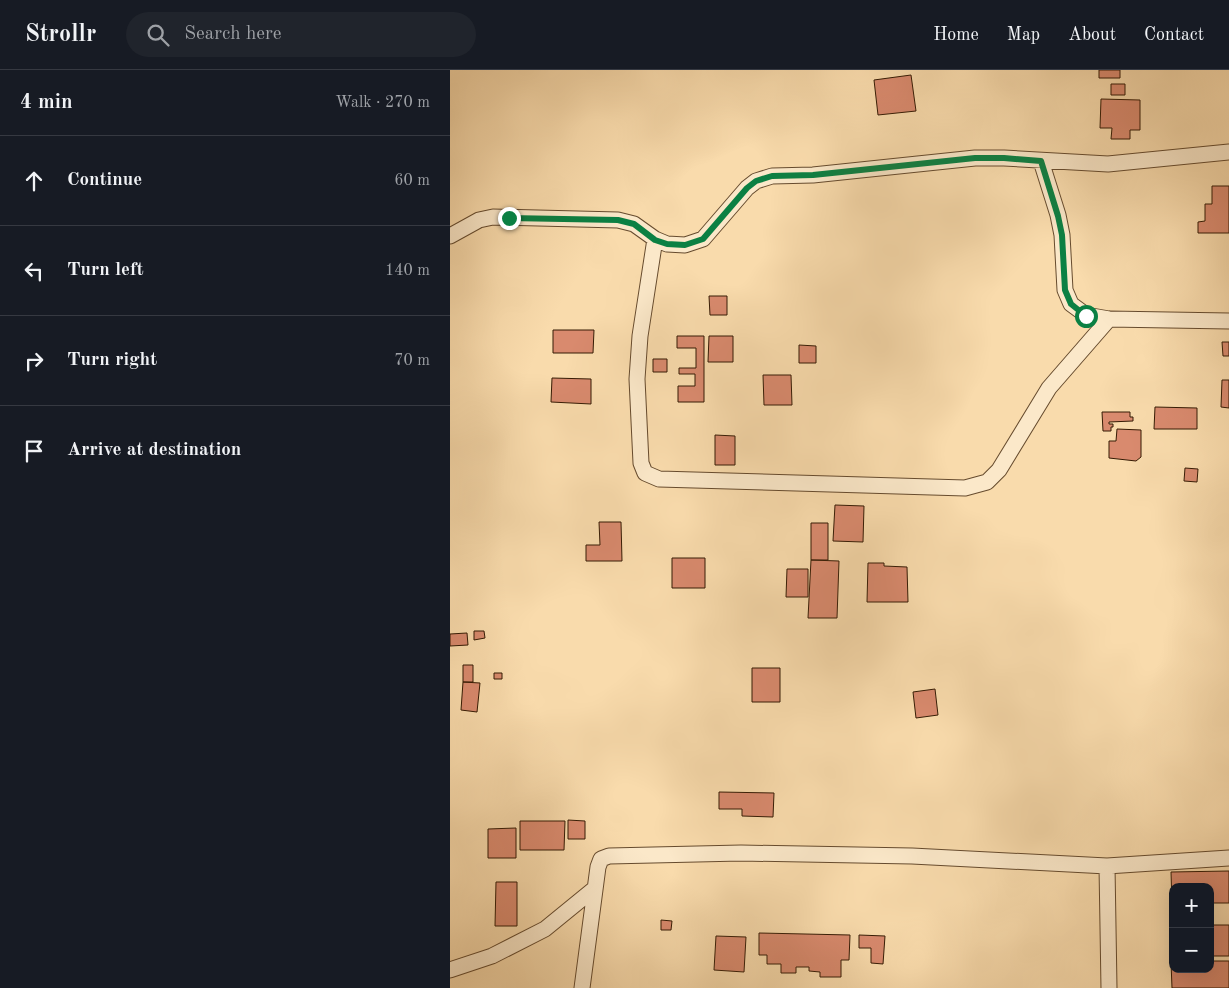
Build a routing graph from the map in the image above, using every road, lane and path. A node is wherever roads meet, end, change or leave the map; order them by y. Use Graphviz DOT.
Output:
graph roads {
  1 [pos="1229,152"];
  2 [pos="1041,161"];
  3 [pos="450,236"];
  4 [pos="655,240"];
  5 [pos="1109,319"];
  6 [pos="1229,321"];
  7 [pos="1229,858"];
  8 [pos="1107,866"];
  9 [pos="594,889"];
  10 [pos="450,970"];
  11 [pos="582,988"];
  12 [pos="1109,988"];
  1 -- 2 [label="street"];
  2 -- 4 [label="street"];
  2 -- 5 [label="street"];
  3 -- 4 [label="street"];
  4 -- 5 [label="street"];
  5 -- 6 [label="street"];
  7 -- 8 [label="street"];
  8 -- 9 [label="street"];
  8 -- 12 [label="street"];
  9 -- 10 [label="street"];
  9 -- 11 [label="street"];
}
